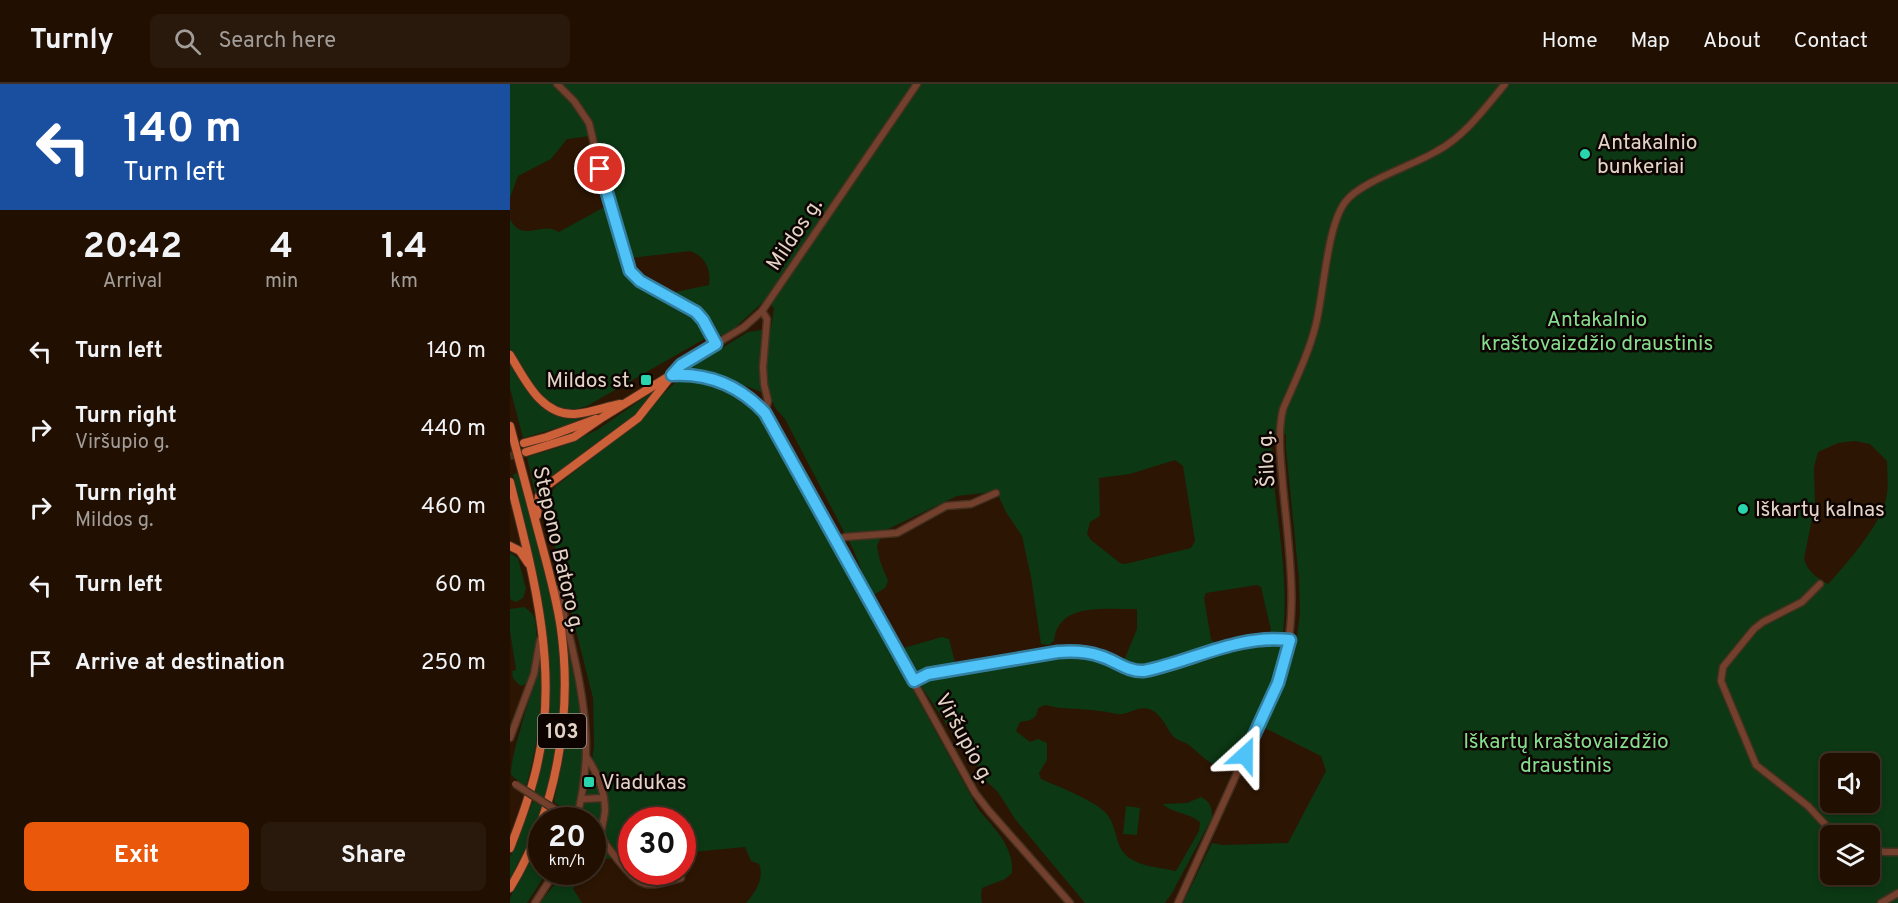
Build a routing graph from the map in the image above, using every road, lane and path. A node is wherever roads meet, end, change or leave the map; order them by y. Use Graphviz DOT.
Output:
graph roads {
  1 [pos="557,84"];
  2 [pos="917,84"];
  3 [pos="1504,84"];
  4 [pos="762,310"];
  5 [pos="716,344"];
  6 [pos="510,355"];
  7 [pos="672,375"];
  8 [pos="627,402"];
  9 [pos="765,413"];
  10 [pos="603,417"];
  11 [pos="510,426"];
  12 [pos="524,443"];
  13 [pos="526,452"];
  14 [pos="510,483"];
  15 [pos="996,493"];
  16 [pos="510,505"];
  17 [pos="536,525"];
  18 [pos="837,541"];
  19 [pos="510,546"];
  20 [pos="548,566"];
  21 [pos="532,570"];
  22 [pos="1820,584"];
  23 [pos="542,628"];
  24 [pos="1290,640"];
  25 [pos="914,681"];
  26 [pos="510,738"];
  27 [pos="587,757"];
  28 [pos="512,781"];
  29 [pos="604,798"];
  30 [pos="582,799"];
  31 [pos="551,807"];
  32 [pos="579,807"];
  33 [pos="1826,825"];
  34 [pos="510,848"];
  35 [pos="1880,851"];
  36 [pos="1898,852"];
  37 [pos="618,859"];
  38 [pos="547,885"];
  39 [pos="510,888"];
  40 [pos="1898,893"];
  41 [pos="535,903"];
  42 [pos="1070,903"];
  43 [pos="1178,903"];
  44 [pos="1881,903"];
  1 -- 5 [label="street"];
  2 -- 4 [label="street, Mildos g."];
  3 -- 24 [label="street, Šilo g."];
  4 -- 5 [label="street, Mildos g."];
  4 -- 9 [label="street"];
  5 -- 7 [label="street, Mildos g."];
  6 -- 8 [label="main road"];
  7 -- 8 [label="main road"];
  7 -- 9 [label="street, Viršupio g."];
  7 -- 17 [label="main road"];
  8 -- 10 [label="main road"];
  9 -- 18 [label="street, Viršupio g."];
  10 -- 12 [label="main road"];
  10 -- 13 [label="main road"];
  11 -- 17 [label="main road, Stepono Batoro g. / 103"];
  14 -- 16 [label="main road"];
  14 -- 21 [label="main road, Stepono Batoro g. / 103"];
  15 -- 18 [label="street"];
  17 -- 20 [label="main road, Stepono Batoro g. / 103"];
  18 -- 25 [label="street, Viršupio g."];
  19 -- 21 [label="main road"];
  20 -- 27 [label="street"];
  20 -- 39 [label="main road, Stepono Batoro g. / 103"];
  21 -- 23 [label="main road, Stepono Batoro g. / 103"];
  22 -- 33 [label="street"];
  23 -- 26 [label="street"];
  23 -- 34 [label="main road, Stepono Batoro g. / 103"];
  24 -- 25 [label="street"];
  24 -- 43 [label="street, Šilo g."];
  25 -- 42 [label="street, Viršupio g."];
  27 -- 29 [label="street"];
  27 -- 30 [label="street"];
  28 -- 31 [label="street, bridge"];
  29 -- 30 [label="street"];
  29 -- 37 [label="street"];
  30 -- 32 [label="street"];
  35 -- 36 [label="street"];
  38 -- 41 [label="street"];
  40 -- 44 [label="street"];
}
